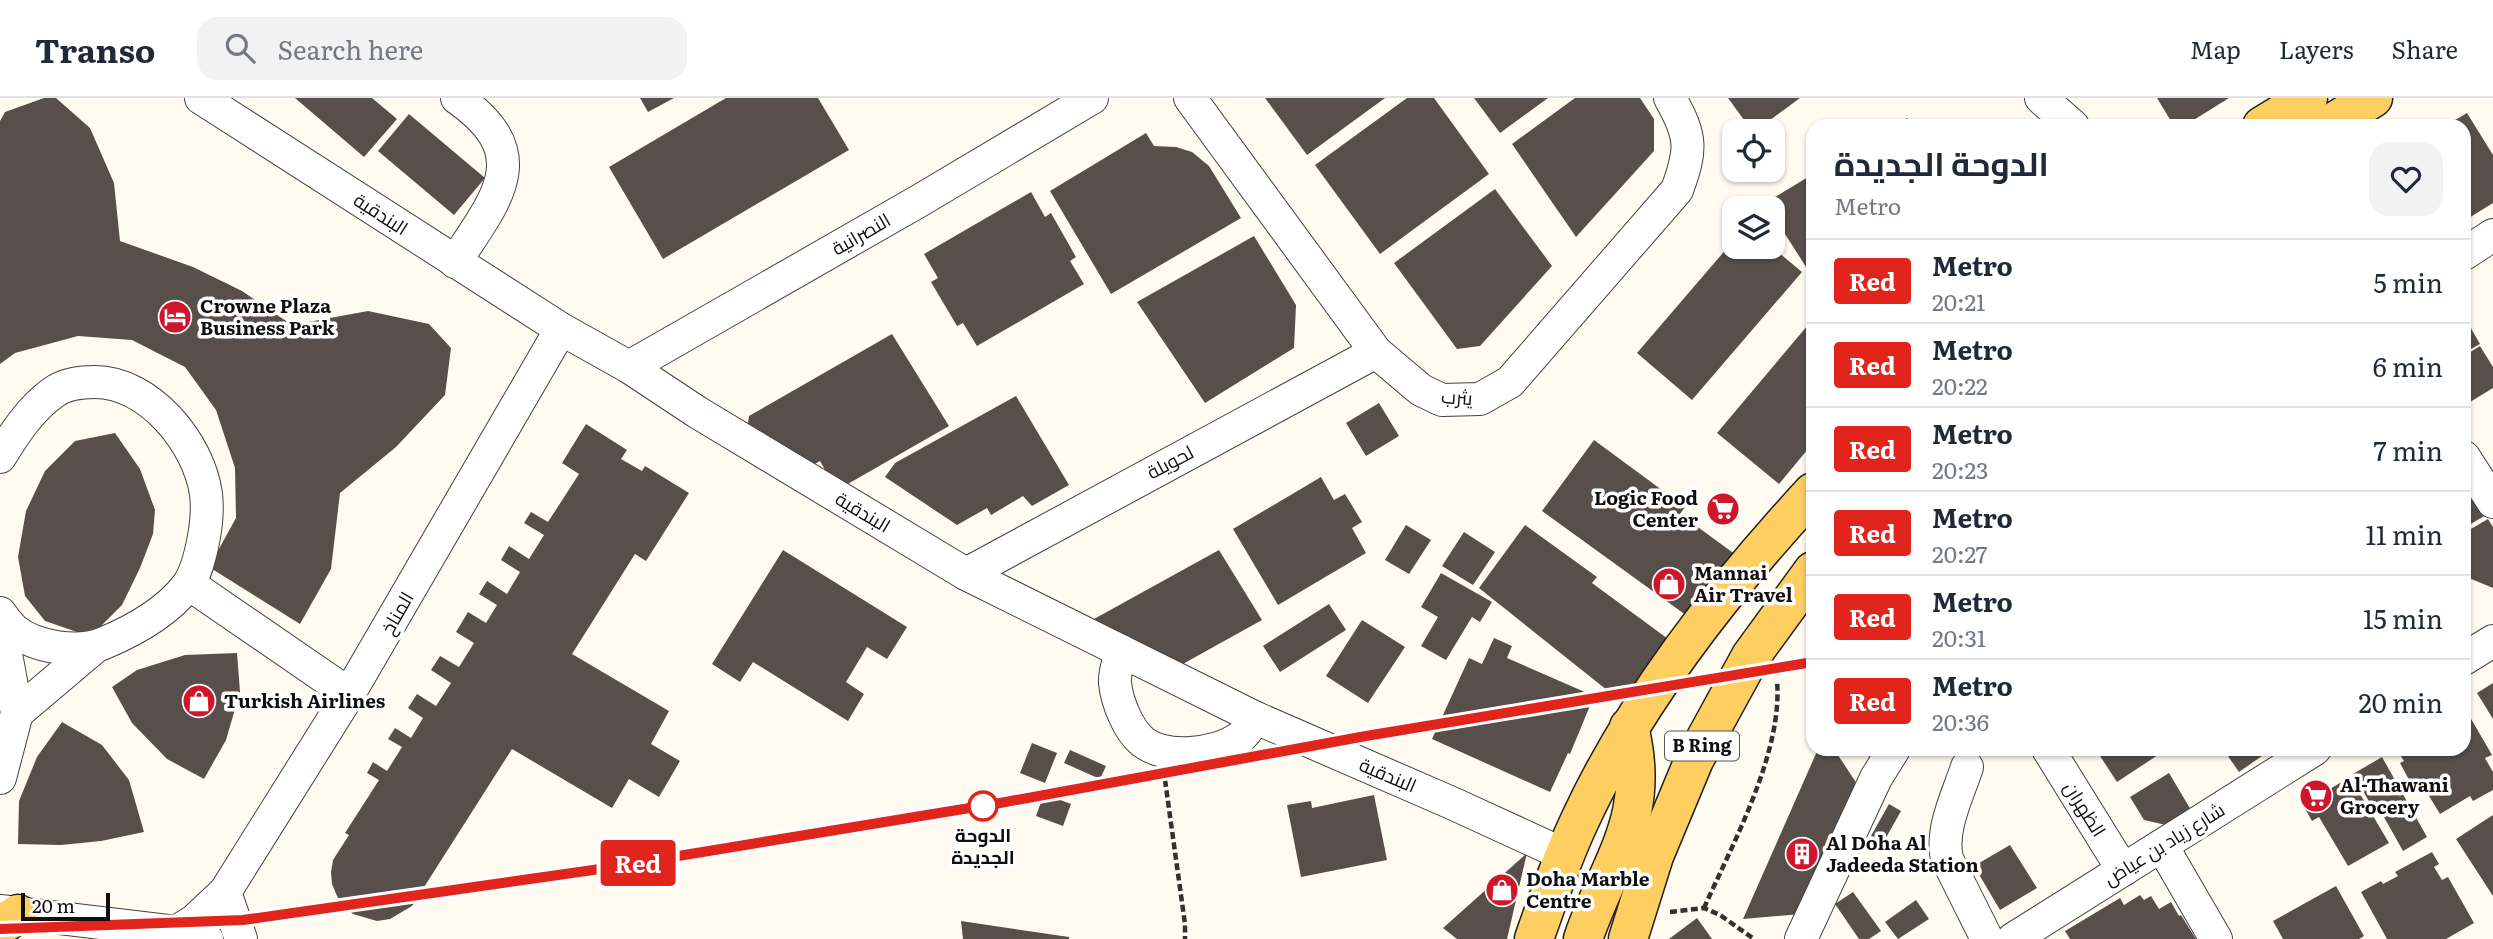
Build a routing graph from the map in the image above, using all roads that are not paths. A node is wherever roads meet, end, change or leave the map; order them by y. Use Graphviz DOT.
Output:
graph roads {
  1 [pos="201,98"];
  2 [pos="1092,98"];
  3 [pos="1190,98"];
  4 [pos="1670,98"];
  5 [pos="2040,98"];
  6 [pos="2308,98"];
  7 [pos="2373,98"];
  8 [pos="468,103"];
  9 [pos="2047,119"];
  10 [pos="2065,119"];
  11 [pos="2274,119"];
  12 [pos="2338,119"];
  13 [pos="2493,235"];
  14 [pos="2471,249"];
  15 [pos="455,262"];
  16 [pos="561,329"];
  17 [pos="1376,352"];
  18 [pos="629,367"];
  19 [pos="0,457"];
  20 [pos="2471,468"];
  21 [pos="1806,500"];
  22 [pos="2493,502"];
  23 [pos="966,574"];
  24 [pos="1806,581"];
  25 [pos="189,584"];
  26 [pos="0,613"];
  27 [pos="0,622"];
  28 [pos="2493,641"];
  29 [pos="95,647"];
  30 [pos="1121,651"];
  31 [pos="2471,655"];
  32 [pos="349,694"];
  33 [pos="17,713"];
  34 [pos="1256,718"];
  35 [pos="1629,727"];
  36 [pos="1890,756"];
  37 [pos="2052,756"];
  38 [pos="2304,756"];
  39 [pos="1967,766"];
  40 [pos="0,778"];
  41 [pos="2162,846"];
  42 [pos="1564,855"];
  43 [pos="2123,870"];
  44 [pos="225,892"];
  45 [pos="4,910"];
  46 [pos="1632,927"];
  47 [pos="176,932"];
  48 [pos="207,939"];
  49 [pos="241,939"];
  50 [pos="1534,939"];
  51 [pos="1583,939"];
  52 [pos="1801,939"];
  53 [pos="1987,939"];
  54 [pos="2013,939"];
  55 [pos="2216,939"];
  1 -- 15 [label="street, البندقية"];
  2 -- 18 [label="street, النصرانية"];
  3 -- 17 [label="street, يثرب"];
  4 -- 17 [label="street, يثرب"];
  5 -- 9 [label="street"];
  5 -- 10 [label="street"];
  6 -- 11 [label="main road"];
  7 -- 12 [label="main road"];
  8 -- 15 [label="street"];
  13 -- 14 [label="street"];
  15 -- 16 [label="street, البندقية"];
  16 -- 18 [label="street, البندقية"];
  16 -- 32 [label="street, المناخ"];
  17 -- 23 [label="street, لحويلة"];
  18 -- 23 [label="street, البندقية"];
  19 -- 25 [label="street"];
  20 -- 22 [label="street"];
  21 -- 35 [label="main road"];
  23 -- 30 [label="street, البندقية"];
  24 -- 46 [label="main road, B Ring"];
  25 -- 29 [label="street"];
  25 -- 32 [label="street"];
  26 -- 29 [label="street"];
  27 -- 33 [label="street"];
  28 -- 31 [label="street"];
  29 -- 33 [label="street"];
  30 -- 34 [label="street, البندقية"];
  30 -- 34 [label="street"];
  32 -- 44 [label="street, المناخ"];
  33 -- 40 [label="street"];
  34 -- 42 [label="street, البندقية"];
  35 -- 42 [label="main road"];
  35 -- 51 [label="main road"];
  36 -- 52 [label="street"];
  37 -- 43 [label="street, الظهران"];
  38 -- 41 [label="street, شارع زياد بن عياض"];
  39 -- 53 [label="street"];
  41 -- 43 [label="street, شارع زياد بن عياض"];
  41 -- 55 [label="street"];
  42 -- 50 [label="main road"];
  43 -- 54 [label="street, شارع زياد بن عياض"];
  44 -- 47 [label="street, المناخ"];
  44 -- 49 [label="street"];
  45 -- 47 [label="street"];
  47 -- 48 [label="street"];
}
